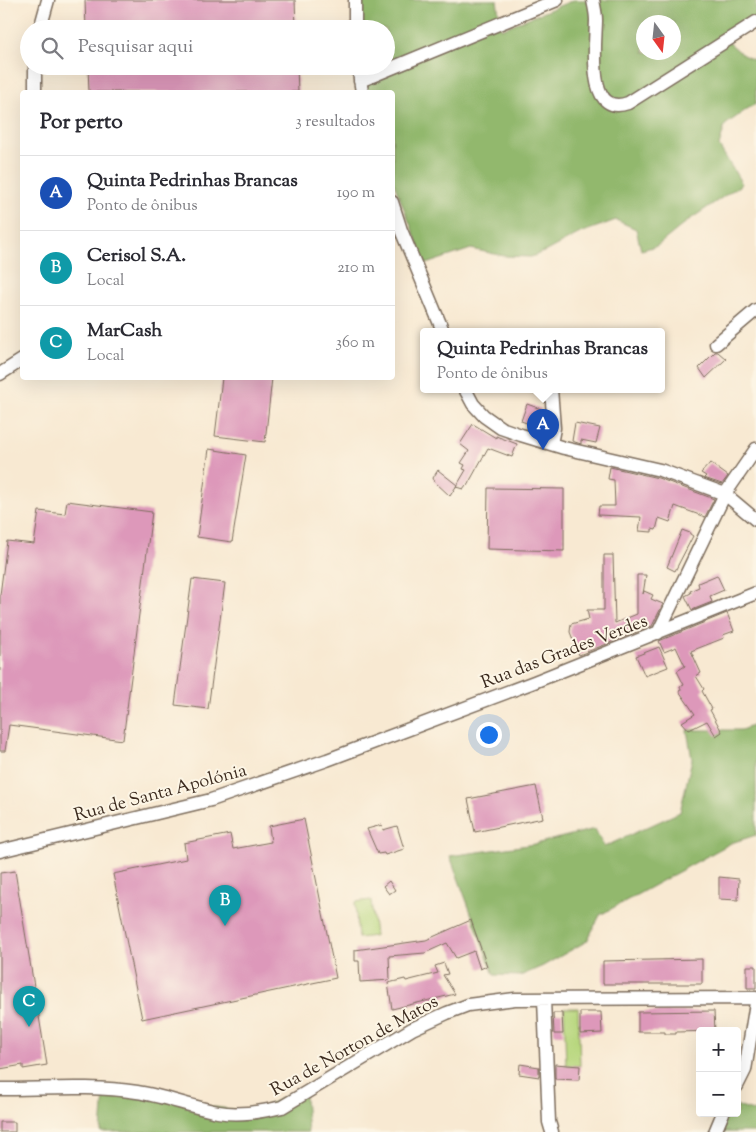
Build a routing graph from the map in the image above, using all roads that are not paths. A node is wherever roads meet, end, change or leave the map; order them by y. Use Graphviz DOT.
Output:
graph roads {
  1 [pos="48,0"];
  2 [pos="355,0"];
  3 [pos="556,0"];
  4 [pos="593,0"];
  5 [pos="42,20"];
  6 [pos="355,20"];
  7 [pos="756,22"];
  8 [pos="395,72"];
  9 [pos="35,75"];
  10 [pos="388,75"];
  11 [pos="361,87"];
  12 [pos="34,90"];
  13 [pos="397,231"];
  14 [pos="756,310"];
  15 [pos="442,328"];
  16 [pos="716,344"];
  17 [pos="20,361"];
  18 [pos="0,374"];
  19 [pos="467,393"];
  20 [pos="551,393"];
  21 [pos="552,444"];
  22 [pos="756,449"];
  23 [pos="725,494"];
  24 [pos="756,520"];
  25 [pos="756,593"];
  26 [pos="658,633"];
  27 [pos="384,738"];
  28 [pos="0,850"];
  29 [pos="756,998"];
  30 [pos="544,999"];
  31 [pos="756,1003"];
  32 [pos="741,1078"];
  33 [pos="0,1089"];
  34 [pos="721,1117"];
  35 [pos="552,1132"];
  36 [pos="715,1132"];
  1 -- 5 [label="street"];
  2 -- 6 [label="street"];
  3 -- 8 [label="street"];
  4 -- 7 [label="street"];
  9 -- 12 [label="street"];
  10 -- 11 [label="street"];
  13 -- 15 [label="street"];
  14 -- 16 [label="street"];
  17 -- 18 [label="street"];
  19 -- 21 [label="street"];
  20 -- 21 [label="street"];
  21 -- 23 [label="street"];
  22 -- 23 [label="street"];
  23 -- 24 [label="street"];
  23 -- 26 [label="street"];
  25 -- 26 [label="street, Rua das Grades Verdes"];
  26 -- 27 [label="street, Rua das Grades Verdes"];
  27 -- 28 [label="street, Rua de Santa Apolónia"];
  29 -- 30 [label="street, Rua de Norton de Matos"];
  30 -- 33 [label="street, Rua de Norton de Matos"];
  30 -- 35 [label="street"];
  31 -- 32 [label="street"];
  34 -- 36 [label="street"];
}
